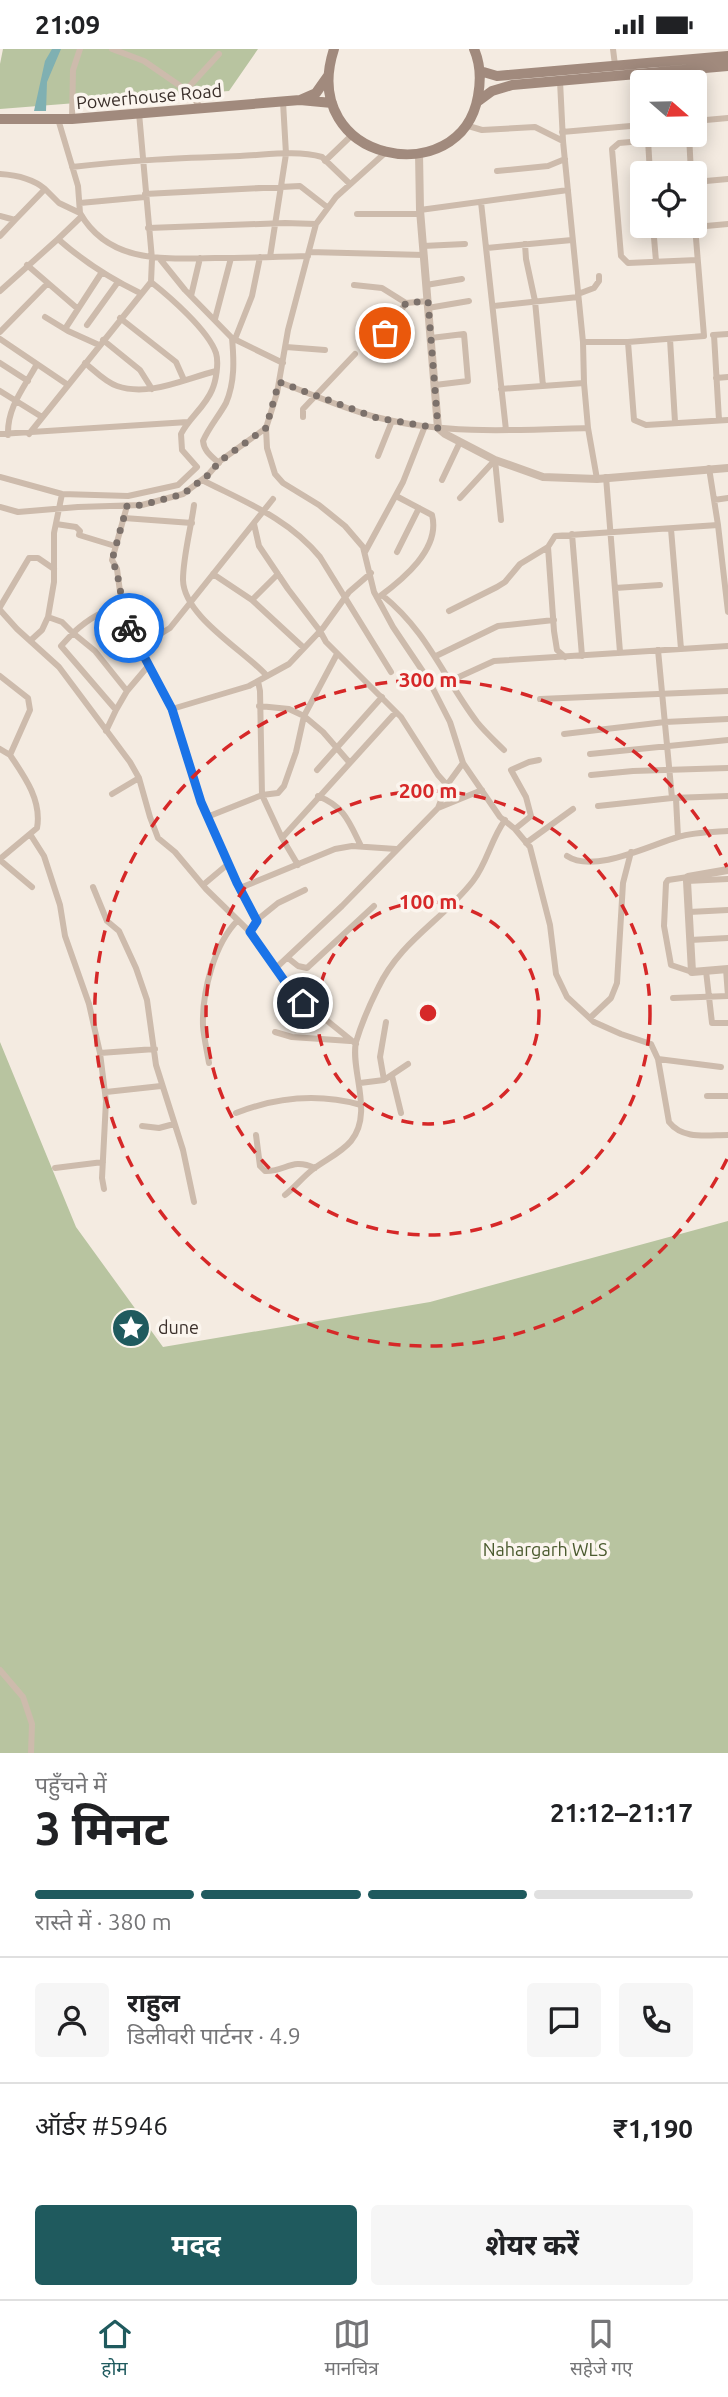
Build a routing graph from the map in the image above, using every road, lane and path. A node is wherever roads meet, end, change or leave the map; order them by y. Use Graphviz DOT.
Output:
graph roads {
  1 [pos="80,49"];
  2 [pos="112,49"];
  3 [pos="334,49"];
  4 [pos="474,49"];
  5 [pos="613,49"];
  6 [pos="219,54"];
  7 [pos="728,56"];
  8 [pos="615,65"];
  9 [pos="728,66"];
  10 [pos="686,68"];
  11 [pos="480,71"];
  12 [pos="329,74"];
  13 [pos="560,81"];
  14 [pos="186,90"];
  15 [pos="300,100"];
  16 [pos="283,102"];
  17 [pos="332,103"];
  18 [pos="477,103"];
  19 [pos="201,109"];
  20 [pos="139,113"];
  21 [pos="728,118"];
  22 [pos="0,119"];
  23 [pos="56,119"];
  24 [pos="72,119"];
  25 [pos="707,120"];
  26 [pos="465,125"];
  27 [pos="630,126"];
  28 [pos="562,132"];
  29 [pos="352,135"];
  30 [pos="563,141"];
  31 [pos="630,142"];
  32 [pos="386,153"];
  33 [pos="419,153"];
  34 [pos="286,154"];
  35 [pos="142,159"];
  36 [pos="565,159"];
  37 [pos="325,161"];
  38 [pos="72,167"];
  39 [pos="497,171"];
  40 [pos="0,174"];
  41 [pos="728,179"];
  42 [pos="707,181"];
  43 [pos="350,184"];
  44 [pos="282,187"];
  45 [pos="45,189"];
  46 [pos="568,190"];
  47 [pos="145,195"];
  48 [pos="481,202"];
  49 [pos="80,203"];
  50 [pos="327,207"];
  51 [pos="420,212"];
  52 [pos="357,213"];
  53 [pos="81,214"];
  54 [pos="0,216"];
  55 [pos="15,220"];
  56 [pos="274,223"];
  57 [pos="316,224"];
  58 [pos="728,224"];
  59 [pos="707,225"];
  60 [pos="148,228"];
  61 [pos="0,236"];
  62 [pos="654,238"];
  63 [pos="696,238"];
  64 [pos="58,239"];
  65 [pos="572,240"];
  66 [pos="465,244"];
  67 [pos="525,244"];
  68 [pos="486,248"];
  69 [pos="424,250"];
  70 [pos="308,254"];
  71 [pos="260,257"];
  72 [pos="270,257"];
  73 [pos="200,258"];
  74 [pos="231,258"];
  75 [pos="155,260"];
  76 [pos="697,260"];
  77 [pos="656,261"];
  78 [pos="27,265"];
  79 [pos="102,272"];
  80 [pos="599,276"];
  81 [pos="151,279"];
  82 [pos="462,279"];
  83 [pos="118,282"];
  84 [pos="47,284"];
  85 [pos="354,285"];
  86 [pos="426,285"];
  87 [pos="0,291"];
  88 [pos="140,293"];
  89 [pos="578,295"];
  90 [pos="191,296"];
  91 [pos="469,301"];
  92 [pos="535,301"];
  93 [pos="406,303"];
  94 [pos="428,304"];
  95 [pos="494,306"];
  96 [pos="78,309"];
  97 [pos="45,317"];
  98 [pos="120,318"];
  99 [pos="215,319"];
  100 [pos="87,325"];
  101 [pos="65,329"];
  102 [pos="0,332"];
  103 [pos="385,333"];
  104 [pos="728,334"];
  105 [pos="714,335"];
  106 [pos="704,336"];
  107 [pos="234,338"];
  108 [pos="431,338"];
  109 [pos="0,339"];
  110 [pos="670,339"];
  111 [pos="583,342"];
  112 [pos="628,342"];
  113 [pos="101,343"];
  114 [pos="286,347"];
  115 [pos="324,350"];
  116 [pos="355,354"];
  117 [pos="0,363"];
  118 [pos="85,363"];
  119 [pos="283,363"];
  120 [pos="37,364"];
  121 [pos="216,372"];
  122 [pos="728,377"];
  123 [pos="716,378"];
  124 [pos="184,380"];
  125 [pos="28,381"];
  126 [pos="279,382"];
  127 [pos="584,383"];
  128 [pos="435,384"];
  129 [pos="68,385"];
  130 [pos="543,386"];
  131 [pos="152,389"];
  132 [pos="501,389"];
  133 [pos="0,391"];
  134 [pos="315,395"];
  135 [pos="15,399"];
  136 [pos="42,417"];
  137 [pos="303,417"];
  138 [pos="719,420"];
  139 [pos="728,420"];
  140 [pos="392,421"];
  141 [pos="187,422"];
  142 [pos="675,422"];
  143 [pos="425,426"];
  144 [pos="266,428"];
  145 [pos="438,428"];
  146 [pos="588,428"];
  147 [pos="506,430"];
  148 [pos="29,434"];
  149 [pos="4,435"];
  150 [pos="460,442"];
  151 [pos="378,456"];
  152 [pos="495,460"];
  153 [pos="218,463"];
  154 [pos="709,468"];
  155 [pos="728,468"];
  156 [pos="0,477"];
  157 [pos="205,478"];
  158 [pos="602,478"];
  159 [pos="442,479"];
  160 [pos="62,493"];
  161 [pos="128,495"];
  162 [pos="396,496"];
  163 [pos="460,498"];
  164 [pos="728,498"];
  165 [pos="273,499"];
  166 [pos="714,499"];
  167 [pos="194,505"];
  168 [pos="129,506"];
  169 [pos="0,507"];
  170 [pos="418,508"];
  171 [pos="60,509"];
  172 [pos="263,511"];
  173 [pos="124,518"];
  174 [pos="500,520"];
  175 [pos="192,523"];
  176 [pos="57,524"];
  177 [pos="254,524"];
  178 [pos="718,525"];
  179 [pos="671,529"];
  180 [pos="610,532"];
  181 [pos="572,534"];
  182 [pos="720,541"];
  183 [pos="728,541"];
  184 [pos="115,546"];
  185 [pos="548,547"];
  186 [pos="365,552"];
  187 [pos="397,552"];
  188 [pos="54,569"];
  189 [pos="371,573"];
  190 [pos="213,574"];
  191 [pos="278,574"];
  192 [pos="660,585"];
  193 [pos="615,588"];
  194 [pos="380,597"];
  195 [pos="344,599"];
  196 [pos="252,600"];
  197 [pos="728,600"];
  198 [pos="190,603"];
  199 [pos="122,607"];
  200 [pos="0,608"];
  201 [pos="449,611"];
  202 [pos="728,612"];
  203 [pos="48,617"];
  204 [pos="554,621"];
  205 [pos="320,631"];
  206 [pos="73,632"];
  207 [pos="30,641"];
  208 [pos="728,646"];
  209 [pos="139,647"];
  210 [pos="304,648"];
  211 [pos="681,649"];
  212 [pos="658,650"];
  213 [pos="620,652"];
  214 [pos="337,654"];
  215 [pos="436,656"];
  216 [pos="582,656"];
  217 [pos="565,657"];
  218 [pos="149,665"];
  219 [pos="391,672"];
  220 [pos="0,676"];
  221 [pos="267,676"];
  222 [pos="258,681"];
  223 [pos="450,681"];
  224 [pos="127,691"];
  225 [pos="728,691"];
  226 [pos="663,694"];
  227 [pos="382,697"];
  228 [pos="540,699"];
  229 [pos="259,706"];
  230 [pos="172,709"];
  231 [pos="116,710"];
  232 [pos="396,712"];
  233 [pos="304,716"];
  234 [pos="728,719"];
  235 [pos="665,722"];
  236 [pos="106,731"];
  237 [pos="564,734"];
  238 [pos="728,740"];
  239 [pos="667,747"];
  240 [pos="338,748"];
  241 [pos="0,749"];
  242 [pos="504,750"];
  243 [pos="590,754"];
  244 [pos="10,755"];
  245 [pos="539,760"];
  246 [pos="349,762"];
  247 [pos="463,763"];
  248 [pos="728,768"];
  249 [pos="317,770"];
  250 [pos="668,771"];
  251 [pos="591,775"];
  252 [pos="139,778"];
  253 [pos="447,785"];
  254 [pos="482,790"];
  255 [pos="111,794"];
  256 [pos="262,795"];
  257 [pos="318,796"];
  258 [pos="728,796"];
  259 [pos="674,799"];
  260 [pos="598,806"];
  261 [pos="438,808"];
  262 [pos="573,809"];
  263 [pos="207,817"];
  264 [pos="505,820"];
  265 [pos="515,829"];
  266 [pos="728,831"];
  267 [pos="30,834"];
  268 [pos="678,837"];
  269 [pos="282,838"];
  270 [pos="526,843"];
  271 [pos="361,846"];
  272 [pos="396,849"];
  273 [pos="631,852"];
  274 [pos="567,856"];
  275 [pos="0,860"];
  276 [pos="228,864"];
  277 [pos="298,865"];
  278 [pos="728,870"];
  279 [pos="688,879"];
  280 [pos="728,879"];
  281 [pos="203,885"];
  282 [pos="32,887"];
  283 [pos="93,887"];
  284 [pos="240,888"];
  285 [pos="305,890"];
  286 [pos="373,906"];
  287 [pos="728,909"];
  288 [pos="689,912"];
  289 [pos="238,920"];
  290 [pos="257,921"];
  291 [pos="250,932"];
  292 [pos="728,938"];
  293 [pos="690,940"];
  294 [pos="288,958"];
  295 [pos="277,967"];
  296 [pos="727,969"];
  297 [pos="706,971"];
  298 [pos="692,972"];
  299 [pos="728,996"];
  300 [pos="708,997"];
  301 [pos="673,998"];
  302 [pos="590,1018"];
  303 [pos="386,1022"];
  304 [pos="728,1023"];
  305 [pos="275,1032"];
  306 [pos="353,1043"];
  307 [pos="155,1049"];
  308 [pos="100,1053"];
  309 [pos="658,1059"];
  310 [pos="209,1063"];
  311 [pos="408,1064"];
  312 [pos="721,1067"];
  313 [pos="392,1076"];
  314 [pos="384,1080"];
  315 [pos="360,1083"];
  316 [pos="161,1086"];
  317 [pos="106,1092"];
  318 [pos="707,1096"];
  319 [pos="728,1096"];
  320 [pos="361,1105"];
  321 [pos="236,1113"];
  322 [pos="401,1113"];
  323 [pos="174,1124"];
  324 [pos="142,1126"];
  325 [pos="257,1135"];
  326 [pos="728,1135"];
  327 [pos="103,1162"];
  328 [pos="55,1168"];
  329 [pos="315,1168"];
  330 [pos="104,1189"];
  331 [pos="285,1195"];
  332 [pos="194,1202"];
  333 [pos="0,1670"];
  334 [pos="31,1753"];
  1 -- 24 [label="street"];
  2 -- 14 [label="street"];
  3 -- 12 [label="main road"];
  4 -- 11 [label="main road"];
  5 -- 8 [label="street"];
  6 -- 14 [label="street"];
  7 -- 8 [label="main road"];
  8 -- 11 [label="main road"];
  9 -- 10 [label="main road"];
  10 -- 13 [label="main road"];
  11 -- 18 [label="main road"];
  12 -- 15 [label="main road"];
  12 -- 17 [label="main road"];
  13 -- 18 [label="main road"];
  13 -- 28 [label="street"];
  14 -- 19 [label="street"];
  15 -- 16 [label="main road, Powerhouse Road"];
  15 -- 17 [label="main road, Powerhouse Road"];
  16 -- 19 [label="main road, Powerhouse Road"];
  16 -- 34 [label="street"];
  17 -- 29 [label="main road"];
  18 -- 26 [label="main road"];
  19 -- 20 [label="main road, Powerhouse Road"];
  20 -- 24 [label="main road, Powerhouse Road"];
  20 -- 35 [label="street"];
  21 -- 25 [label="street"];
  22 -- 23 [label="main road, Powerhouse Road"];
  23 -- 24 [label="main road, Powerhouse Road"];
  23 -- 38 [label="street"];
  26 -- 30 [label="street"];
  26 -- 33 [label="main road"];
  27 -- 28 [label="street"];
  28 -- 30 [label="street"];
  29 -- 32 [label="main road"];
  29 -- 37 [label="street"];
  30 -- 36 [label="street"];
  31 -- 77 [label="street"];
  32 -- 33 [label="main road"];
  32 -- 43 [label="street"];
  33 -- 51 [label="street"];
  34 -- 35 [label="street"];
  34 -- 37 [label="street"];
  34 -- 44 [label="street"];
  35 -- 38 [label="street"];
  35 -- 47 [label="street"];
  36 -- 39 [label="street"];
  36 -- 46 [label="street"];
  37 -- 43 [label="street"];
  38 -- 49 [label="street"];
  40 -- 45 [label="street"];
  41 -- 42 [label="street"];
  43 -- 50 [label="street"];
  44 -- 47 [label="street"];
  44 -- 50 [label="street"];
  44 -- 56 [label="street"];
  45 -- 53 [label="street"];
  45 -- 55 [label="street"];
  46 -- 48 [label="street"];
  46 -- 65 [label="street"];
  47 -- 49 [label="street"];
  47 -- 60 [label="street"];
  48 -- 51 [label="street"];
  48 -- 68 [label="street"];
  49 -- 53 [label="street"];
  50 -- 57 [label="street"];
  51 -- 52 [label="street"];
  51 -- 69 [label="street"];
  53 -- 64 [label="street"];
  53 -- 75 [label="street"];
  54 -- 55 [label="street"];
  55 -- 61 [label="street"];
  56 -- 57 [label="street"];
  56 -- 60 [label="street"];
  56 -- 72 [label="street"];
  57 -- 70 [label="street"];
  58 -- 59 [label="street"];
  60 -- 75 [label="street"];
  62 -- 77 [label="street"];
  63 -- 76 [label="street"];
  64 -- 78 [label="street"];
  64 -- 79 [label="street"];
  65 -- 67 [label="street"];
  65 -- 89 [label="street"];
  66 -- 69 [label="street"];
  67 -- 68 [label="street"];
  67 -- 92 [label="street"];
  68 -- 95 [label="street"];
  69 -- 70 [label="street"];
  69 -- 86 [label="street"];
  70 -- 72 [label="street"];
  70 -- 114 [label="street"];
  71 -- 72 [label="street"];
  71 -- 74 [label="street"];
  71 -- 107 [label="street"];
  73 -- 74 [label="street"];
  73 -- 75 [label="street"];
  73 -- 90 [label="street"];
  74 -- 99 [label="street"];
  75 -- 81 [label="street"];
  75 -- 90 [label="street"];
  76 -- 77 [label="street"];
  76 -- 106 [label="street"];
  78 -- 84 [label="street"];
  78 -- 87 [label="street"];
  79 -- 83 [label="street"];
  79 -- 96 [label="street"];
  80 -- 89 [label="street"];
  81 -- 88 [label="street"];
  81 -- 121 [label="street"];
  82 -- 86 [label="street"];
  83 -- 88 [label="street"];
  83 -- 100 [label="street"];
  84 -- 96 [label="street"];
  84 -- 102 [label="street"];
  85 -- 93 [label="street"];
  86 -- 94 [label="street"];
  88 -- 98 [label="street"];
  89 -- 92 [label="street"];
  89 -- 111 [label="street"];
  90 -- 99 [label="street"];
  91 -- 94 [label="street"];
  92 -- 95 [label="street"];
  92 -- 130 [label="street"];
  93 -- 94 [label="street"];
  93 -- 103 [label="street"];
  94 -- 108 [label="street"];
  95 -- 132 [label="street"];
  96 -- 101 [label="street"];
  97 -- 101 [label="street"];
  98 -- 113 [label="street"];
  98 -- 124 [label="street"];
  99 -- 107 [label="street"];
  101 -- 113 [label="street"];
  104 -- 105 [label="street"];
  105 -- 106 [label="street"];
  105 -- 123 [label="street"];
  106 -- 110 [label="street"];
  107 -- 119 [label="street"];
  107 -- 153 [label="street"];
  108 -- 128 [label="street"];
  108 -- 128 [label="street"];
  109 -- 120 [label="street"];
  110 -- 112 [label="street"];
  110 -- 142 [label="street"];
  111 -- 112 [label="street"];
  111 -- 127 [label="street"];
  112 -- 142 [label="street"];
  113 -- 118 [label="street"];
  113 -- 131 [label="street"];
  114 -- 115 [label="street"];
  114 -- 119 [label="street"];
  116 -- 134 [label="street"];
  117 -- 125 [label="street"];
  118 -- 129 [label="street"];
  118 -- 131 [label="street"];
  119 -- 126 [label="street"];
  120 -- 125 [label="street"];
  120 -- 129 [label="street"];
  121 -- 124 [label="street"];
  121 -- 141 [label="street"];
  122 -- 123 [label="street"];
  123 -- 138 [label="street"];
  124 -- 131 [label="street"];
  125 -- 135 [label="street"];
  126 -- 134 [label="street"];
  126 -- 144 [label="street"];
  127 -- 130 [label="street"];
  127 -- 146 [label="street"];
  128 -- 145 [label="street"];
  129 -- 136 [label="street"];
  130 -- 132 [label="street"];
  132 -- 147 [label="street"];
  133 -- 135 [label="street"];
  134 -- 137 [label="street"];
  134 -- 140 [label="street"];
  135 -- 136 [label="street"];
  135 -- 149 [label="street"];
  136 -- 148 [label="street"];
  138 -- 139 [label="street"];
  138 -- 142 [label="street"];
  140 -- 143 [label="street"];
  140 -- 151 [label="street"];
  141 -- 148 [label="street"];
  141 -- 161 [label="street"];
  143 -- 145 [label="street"];
  143 -- 162 [label="street"];
  144 -- 153 [label="street"];
  144 -- 186 [label="street"];
  145 -- 147 [label="street"];
  145 -- 150 [label="street"];
  146 -- 147 [label="street"];
  146 -- 158 [label="street"];
  148 -- 149 [label="street"];
  150 -- 152 [label="street"];
  150 -- 159 [label="street"];
  152 -- 158 [label="street"];
  152 -- 163 [label="street"];
  152 -- 174 [label="street"];
  153 -- 157 [label="street"];
  154 -- 155 [label="street"];
  154 -- 158 [label="street"];
  154 -- 166 [label="street"];
  156 -- 160 [label="street"];
  157 -- 168 [label="street"];
  157 -- 172 [label="street"];
  158 -- 180 [label="street"];
  160 -- 161 [label="street"];
  160 -- 171 [label="street"];
  161 -- 168 [label="street"];
  162 -- 170 [label="street"];
  162 -- 186 [label="street"];
  164 -- 166 [label="street"];
  165 -- 172 [label="street"];
  166 -- 178 [label="street"];
  167 -- 175 [label="street"];
  168 -- 171 [label="street"];
  168 -- 173 [label="street"];
  169 -- 171 [label="street"];
  170 -- 187 [label="street"];
  170 -- 194 [label="street"];
  171 -- 176 [label="street"];
  172 -- 177 [label="street"];
  172 -- 195 [label="street"];
  173 -- 175 [label="street"];
  173 -- 184 [label="street"];
  175 -- 198 [label="street"];
  176 -- 184 [label="street"];
  176 -- 188 [label="street"];
  177 -- 190 [label="street"];
  177 -- 191 [label="street"];
  178 -- 179 [label="street"];
  178 -- 182 [label="street"];
  179 -- 180 [label="street"];
  179 -- 211 [label="street"];
  180 -- 181 [label="street"];
  180 -- 193 [label="street"];
  181 -- 185 [label="street"];
  181 -- 216 [label="street"];
  182 -- 183 [label="street"];
  182 -- 197 [label="street"];
  184 -- 199 [label="street"];
  185 -- 201 [label="street"];
  185 -- 204 [label="street"];
  186 -- 189 [label="street"];
  188 -- 200 [label="street"];
  188 -- 203 [label="street"];
  189 -- 194 [label="street"];
  189 -- 195 [label="street"];
  190 -- 196 [label="street"];
  190 -- 198 [label="street"];
  191 -- 196 [label="street"];
  191 -- 205 [label="street"];
  192 -- 193 [label="street"];
  193 -- 213 [label="street"];
  194 -- 215 [label="street"];
  194 -- 247 [label="street"];
  195 -- 205 [label="street"];
  195 -- 219 [label="street"];
  196 -- 210 [label="street"];
  197 -- 202 [label="street"];
  198 -- 209 [label="street"];
  198 -- 221 [label="street"];
  199 -- 206 [label="street"];
  199 -- 209 [label="street"];
  200 -- 207 [label="street"];
  203 -- 206 [label="street"];
  203 -- 207 [label="street"];
  204 -- 215 [label="street"];
  204 -- 217 [label="street"];
  205 -- 210 [label="street"];
  205 -- 214 [label="street"];
  206 -- 224 [label="street"];
  206 -- 231 [label="street"];
  207 -- 236 [label="street"];
  208 -- 211 [label="street"];
  209 -- 218 [label="street"];
  210 -- 221 [label="street"];
  211 -- 212 [label="street"];
  212 -- 213 [label="street"];
  212 -- 226 [label="street"];
  213 -- 216 [label="street"];
  214 -- 227 [label="street"];
  214 -- 233 [label="street"];
  215 -- 223 [label="street"];
  216 -- 217 [label="street"];
  217 -- 223 [label="street"];
  218 -- 224 [label="street"];
  218 -- 230 [label="street"];
  220 -- 244 [label="street"];
  221 -- 222 [label="street"];
  222 -- 229 [label="street"];
  222 -- 230 [label="street"];
  223 -- 242 [label="street"];
  224 -- 231 [label="street"];
  225 -- 226 [label="street"];
  226 -- 228 [label="street"];
  226 -- 235 [label="street"];
  227 -- 232 [label="street"];
  227 -- 240 [label="street"];
  229 -- 233 [label="street"];
  229 -- 256 [label="street"];
  230 -- 263 [label="street"];
  231 -- 236 [label="street"];
  232 -- 246 [label="street"];
  232 -- 253 [label="street"];
  233 -- 240 [label="street"];
  233 -- 256 [label="street"];
  234 -- 235 [label="street"];
  235 -- 237 [label="street"];
  235 -- 239 [label="street"];
  236 -- 252 [label="street"];
  238 -- 239 [label="street"];
  239 -- 243 [label="street"];
  239 -- 250 [label="street"];
  240 -- 246 [label="street"];
  240 -- 249 [label="street"];
  241 -- 244 [label="street"];
  244 -- 267 [label="street"];
  245 -- 265 [label="street"];
  246 -- 257 [label="street"];
  247 -- 253 [label="street"];
  247 -- 254 [label="street"];
  248 -- 250 [label="street"];
  250 -- 251 [label="street"];
  250 -- 259 [label="street"];
  252 -- 255 [label="street"];
  252 -- 281 [label="street"];
  253 -- 261 [label="street"];
  254 -- 261 [label="street"];
  254 -- 264 [label="street"];
  256 -- 263 [label="street"];
  256 -- 269 [label="street"];
  257 -- 269 [label="street"];
  257 -- 271 [label="street"];
  258 -- 259 [label="street"];
  259 -- 260 [label="street"];
  259 -- 268 [label="street"];
  261 -- 272 [label="street"];
  262 -- 270 [label="street"];
  263 -- 276 [label="street"];
  264 -- 265 [label="street"];
  264 -- 306 [label="street"];
  265 -- 270 [label="street"];
  266 -- 268 [label="street"];
  267 -- 275 [label="street"];
  267 -- 308 [label="street"];
  268 -- 273 [label="street"];
  269 -- 277 [label="street"];
  270 -- 302 [label="street"];
  271 -- 272 [label="street"];
  271 -- 277 [label="street"];
  272 -- 294 [label="street"];
  273 -- 274 [label="street"];
  273 -- 302 [label="street"];
  275 -- 282 [label="street"];
  276 -- 281 [label="street"];
  276 -- 284 [label="street"];
  277 -- 284 [label="street"];
  278 -- 279 [label="street"];
  279 -- 280 [label="street"];
  279 -- 288 [label="street"];
  279 -- 298 [label="street"];
  281 -- 289 [label="street"];
  283 -- 307 [label="street"];
  284 -- 290 [label="street"];
  285 -- 290 [label="street"];
  286 -- 294 [label="street"];
  287 -- 288 [label="street"];
  288 -- 293 [label="street"];
  289 -- 291 [label="street"];
  289 -- 310 [label="street"];
  290 -- 291 [label="street"];
  291 -- 295 [label="street"];
  292 -- 293 [label="street"];
  293 -- 298 [label="street"];
  294 -- 295 [label="street"];
  295 -- 306 [label="street"];
  296 -- 297 [label="street"];
  296 -- 299 [label="street"];
  297 -- 298 [label="street"];
  297 -- 300 [label="street"];
  299 -- 300 [label="street"];
  300 -- 301 [label="street"];
  300 -- 304 [label="street"];
  302 -- 309 [label="street"];
  303 -- 314 [label="street"];
  305 -- 306 [label="street"];
  306 -- 315 [label="street"];
  307 -- 308 [label="street"];
  307 -- 316 [label="street"];
  308 -- 317 [label="street"];
  309 -- 312 [label="street"];
  309 -- 326 [label="street"];
  311 -- 313 [label="street"];
  313 -- 314 [label="street"];
  313 -- 322 [label="street"];
  314 -- 315 [label="street"];
  315 -- 320 [label="street"];
  316 -- 317 [label="street"];
  316 -- 323 [label="street"];
  317 -- 327 [label="street"];
  318 -- 319 [label="street"];
  320 -- 321 [label="street"];
  320 -- 329 [label="street"];
  323 -- 324 [label="street"];
  323 -- 332 [label="street"];
  325 -- 329 [label="street"];
  327 -- 328 [label="street"];
  327 -- 330 [label="street"];
  329 -- 331 [label="street"];
  333 -- 334 [label="street"];
}
